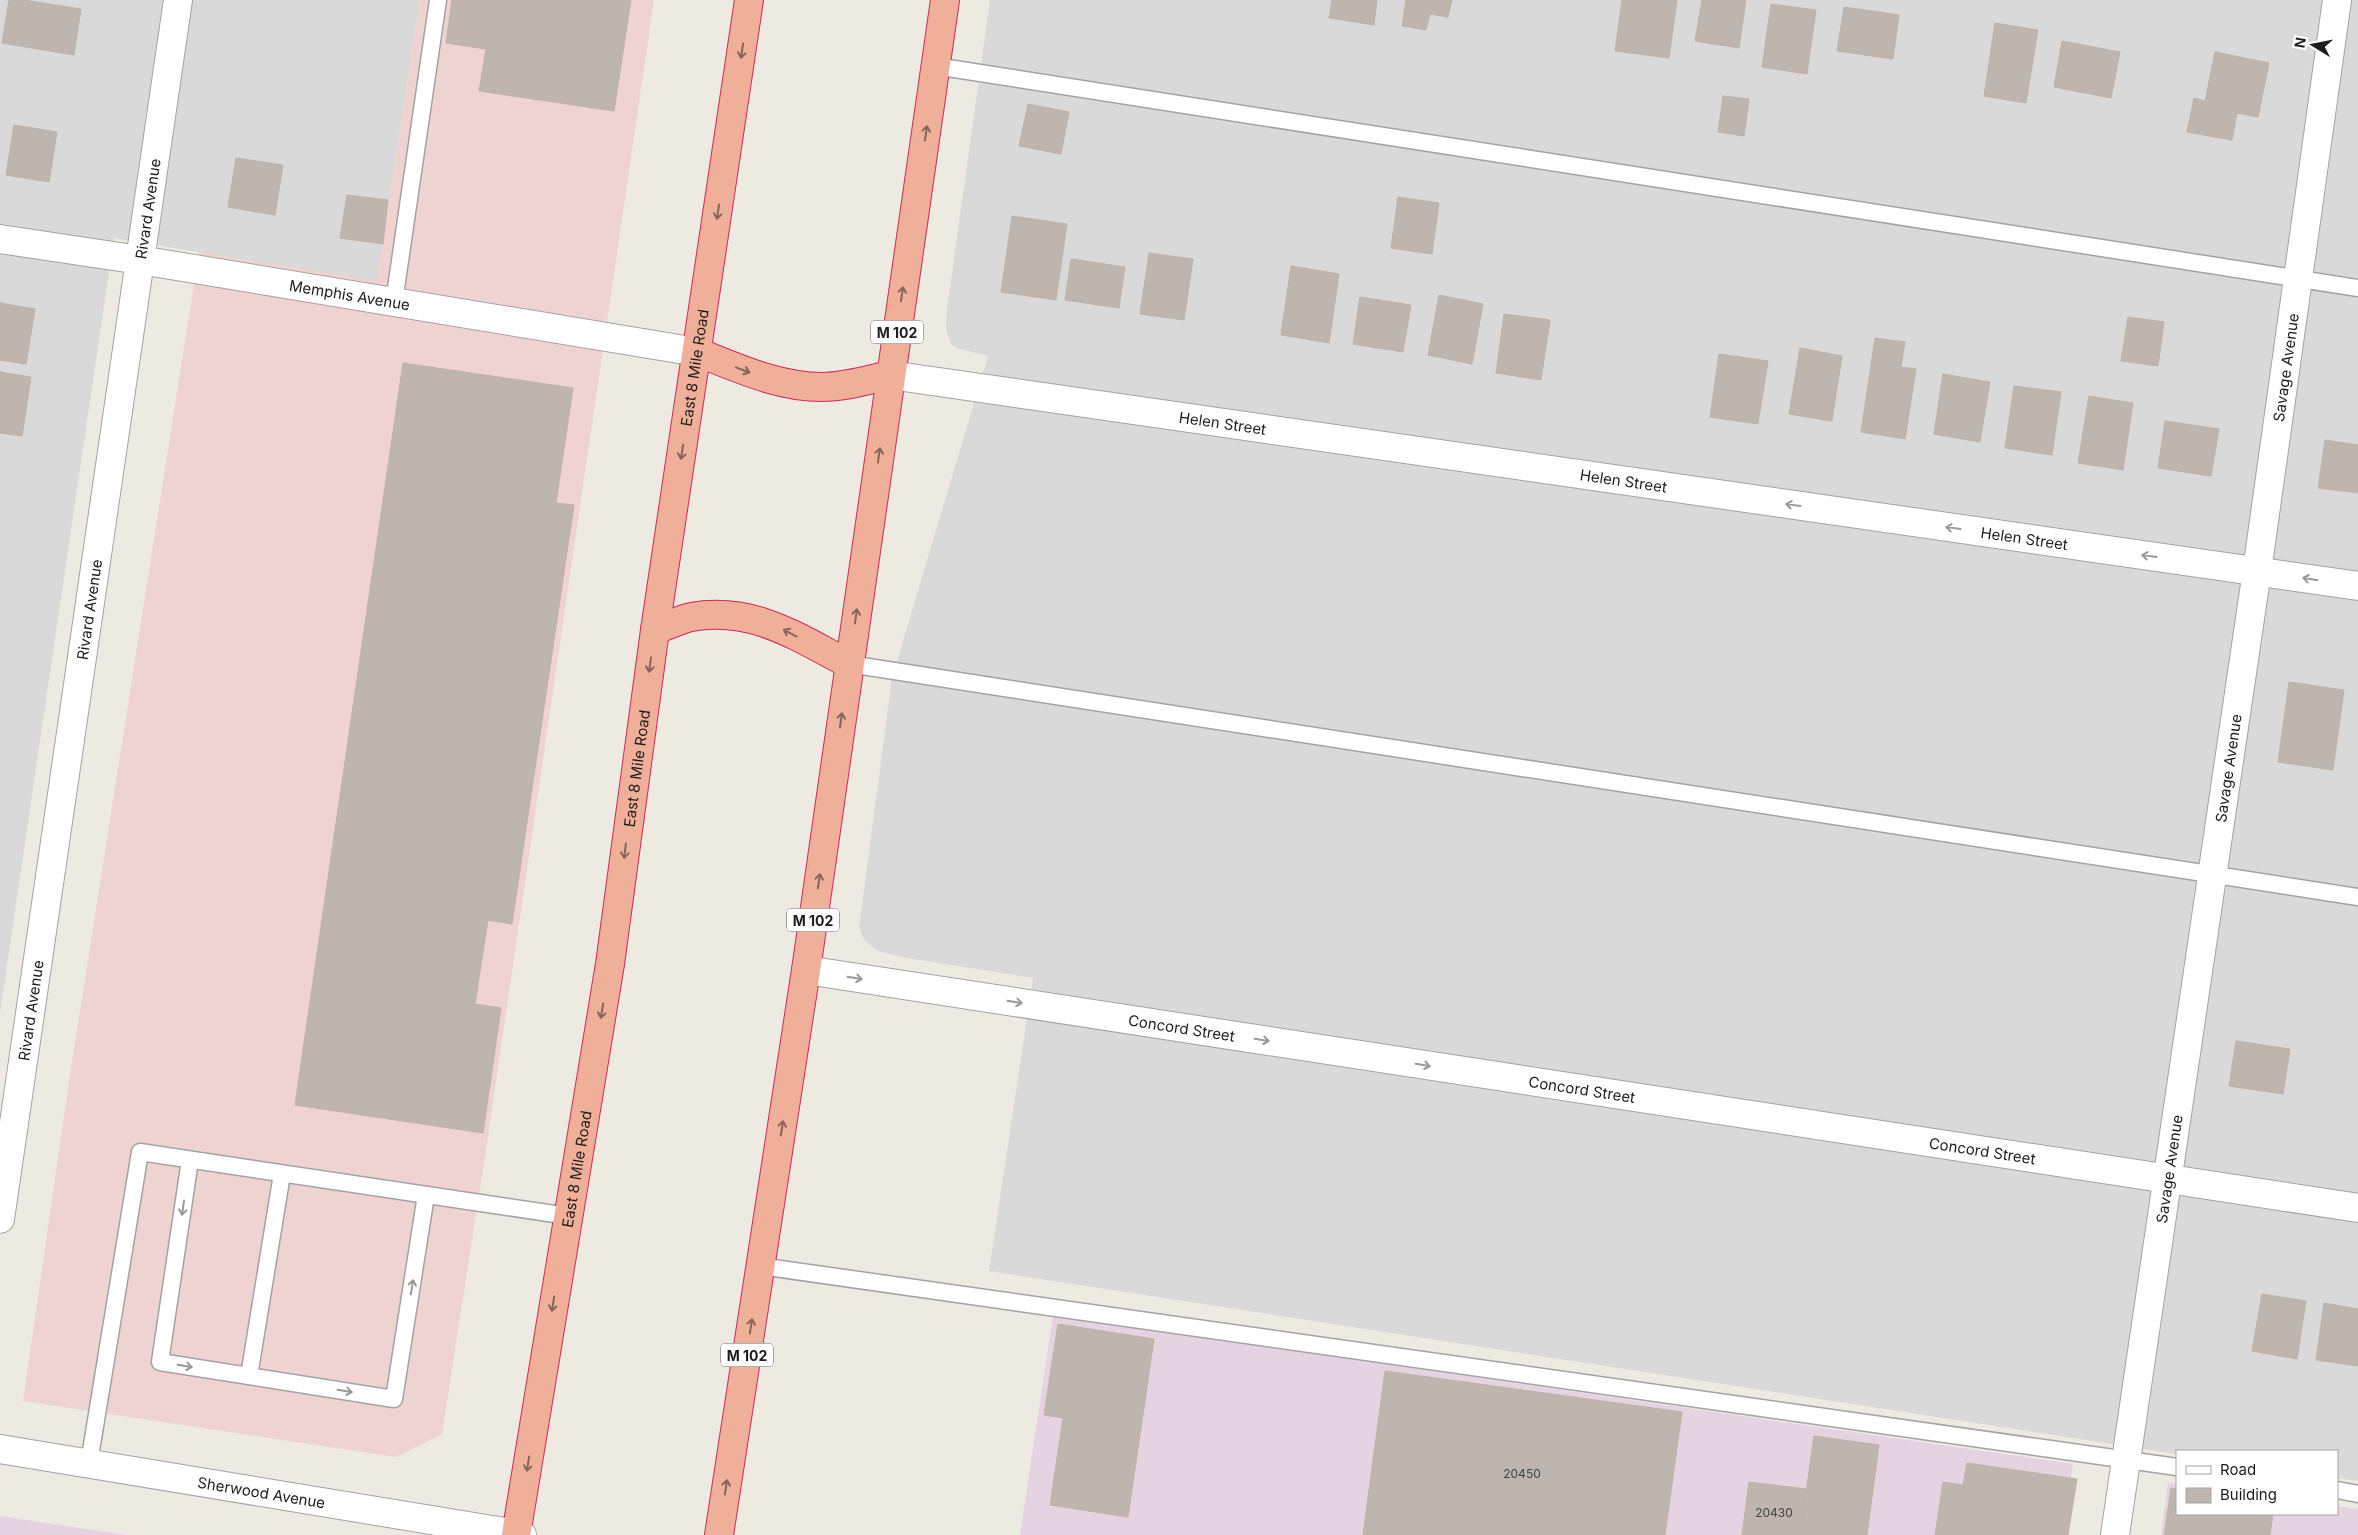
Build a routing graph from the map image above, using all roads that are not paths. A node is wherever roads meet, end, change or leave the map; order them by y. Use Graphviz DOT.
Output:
graph roads {
  1 [pos="178,0"];
  2 [pos="438,0"];
  3 [pos="749,0"];
  4 [pos="945,0"];
  5 [pos="2337,0"];
  6 [pos="935,66"];
  7 [pos="0,239"];
  8 [pos="140,260"];
  9 [pos="2297,280"];
  10 [pos="2358,288"];
  11 [pos="394,302"];
  12 [pos="697,352"];
  13 [pos="890,375"];
  14 [pos="2257,571"];
  15 [pos="2358,586"];
  16 [pos="655,630"];
  17 [pos="849,664"];
  18 [pos="2210,875"];
  19 [pos="2358,897"];
  20 [pos="806,970"];
  21 [pos="190,1160"];
  22 [pos="282,1174"];
  23 [pos="2166,1179"];
  24 [pos="426,1195"];
  25 [pos="2358,1208"];
  26 [pos="568,1216"];
  27 [pos="0,1219"];
  28 [pos="760,1266"];
  29 [pos="249,1376"];
  30 [pos="0,1449"];
  31 [pos="2126,1459"];
  32 [pos="89,1463"];
  33 [pos="2176,1467"];
  34 [pos="2338,1490"];
  35 [pos="2358,1494"];
  36 [pos="518,1535"];
  37 [pos="719,1535"];
  38 [pos="2115,1535"];
  1 -- 8 [label="street, Rivard Avenue"];
  2 -- 11 [label="lane"];
  3 -- 12 [label="highway, East 8 Mile Road, one-way"];
  4 -- 6 [label="highway, M 102"];
  5 -- 9 [label="street, Savage Avenue"];
  6 -- 9 [label="lane"];
  13 -- 6 [label="highway, M 102, one-way"];
  7 -- 8 [label="street, Memphis Avenue"];
  8 -- 11 [label="street, Memphis Avenue"];
  8 -- 27 [label="street, Rivard Avenue"];
  9 -- 10 [label="lane"];
  9 -- 14 [label="street, Savage Avenue"];
  11 -- 12 [label="street, Memphis Avenue"];
  12 -- 13 [label="highway, one-way"];
  12 -- 16 [label="highway, East 8 Mile Road, one-way"];
  14 -- 13 [label="street, Helen Street, one-way"];
  17 -- 13 [label="highway, M 102, one-way"];
  15 -- 14 [label="street, Helen Street, one-way"];
  14 -- 18 [label="street, Savage Avenue"];
  17 -- 16 [label="highway, one-way"];
  16 -- 26 [label="highway, East 8 Mile Road, one-way"];
  17 -- 18 [label="lane"];
  20 -- 17 [label="highway, M 102, one-way"];
  18 -- 19 [label="lane"];
  18 -- 23 [label="street, Savage Avenue"];
  20 -- 23 [label="street, Concord Street, one-way"];
  28 -- 20 [label="highway, M 102, one-way"];
  21 -- 22 [label="lane"];
  21 -- 29 [label="lane, one-way"];
  21 -- 32 [label="lane"];
  22 -- 24 [label="lane"];
  22 -- 29 [label="lane"];
  23 -- 25 [label="street, Concord Street"];
  23 -- 31 [label="street, Savage Avenue"];
  24 -- 26 [label="lane"];
  29 -- 24 [label="lane, one-way"];
  26 -- 36 [label="highway, East 8 Mile Road, one-way"];
  28 -- 31 [label="lane"];
  37 -- 28 [label="highway, M 102, one-way"];
  30 -- 32 [label="street, Sherwood Avenue"];
  31 -- 33 [label="lane"];
  31 -- 38 [label="street, Savage Avenue"];
  32 -- 36 [label="street, Sherwood Avenue"];
  34 -- 35 [label="lane"];
}
